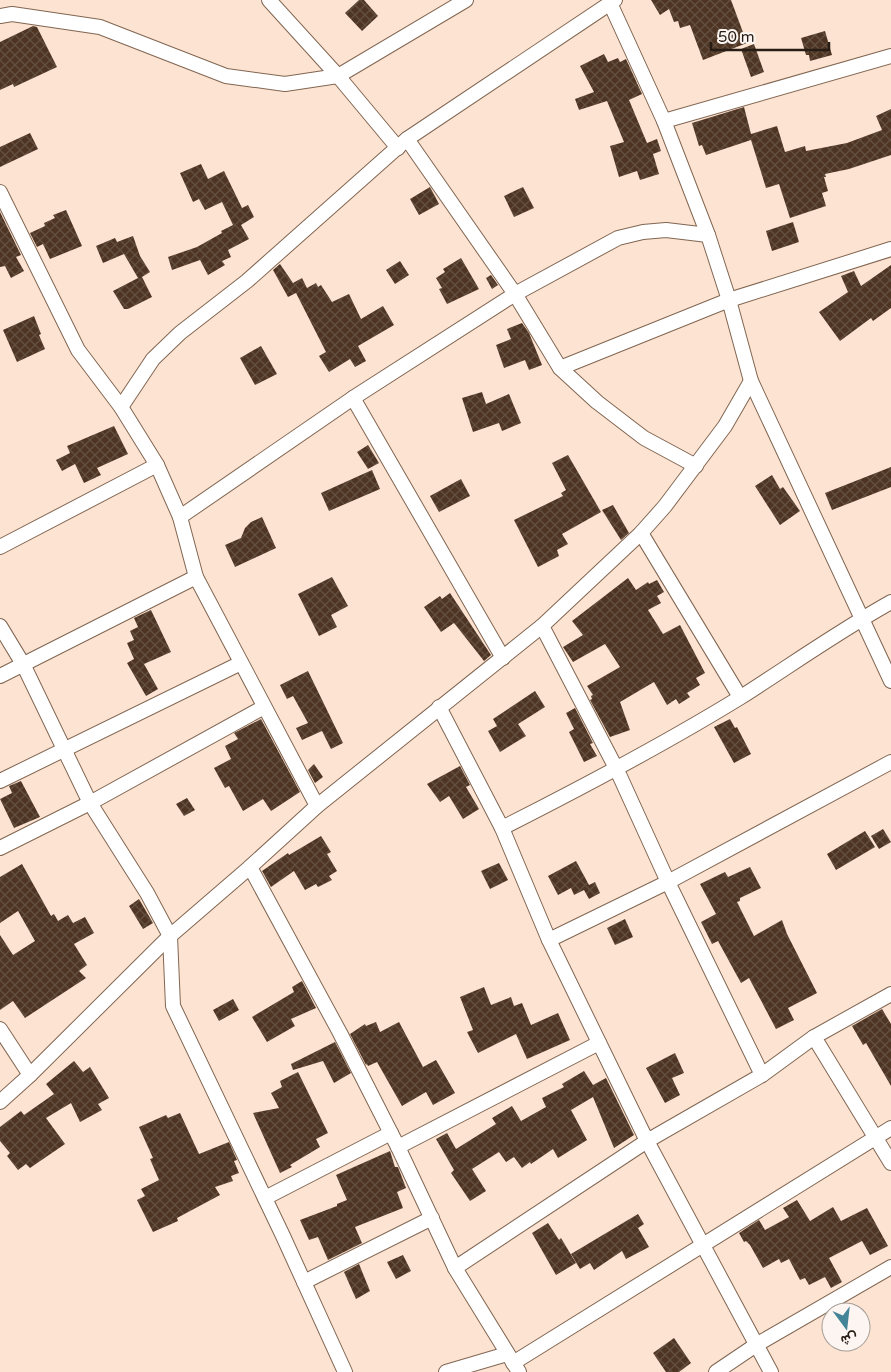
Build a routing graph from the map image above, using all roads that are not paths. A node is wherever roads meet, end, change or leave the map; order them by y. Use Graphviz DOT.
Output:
graph roads {
  1 [pos="269,0"];
  2 [pos="466,0"];
  3 [pos="612,2"];
  4 [pos="0,16"];
  5 [pos="891,56"];
  6 [pos="338,76"];
  7 [pos="664,121"];
  8 [pos="402,143"];
  9 [pos="0,192"];
  10 [pos="3,209"];
  11 [pos="708,235"];
  12 [pos="891,249"];
  13 [pos="515,294"];
  14 [pos="729,300"];
  15 [pos="560,368"];
  16 [pos="751,381"];
  17 [pos="353,398"];
  18 [pos="121,407"];
  19 [pos="157,465"];
  20 [pos="696,466"];
  21 [pos="180,517"];
  22 [pos="641,533"];
  23 [pos="0,547"];
  24 [pos="196,577"];
  25 [pos="891,602"];
  26 [pos="862,618"];
  27 [pos="0,626"];
  28 [pos="542,626"];
  29 [pos="503,658"];
  30 [pos="241,662"];
  31 [pos="23,664"];
  32 [pos="0,676"];
  33 [pos="891,680"];
  34 [pos="740,697"];
  35 [pos="264,707"];
  36 [pos="439,707"];
  37 [pos="64,749"];
  38 [pos="891,762"];
  39 [pos="617,770"];
  40 [pos="0,781"];
  41 [pos="90,802"];
  42 [pos="318,806"];
  43 [pos="502,828"];
  44 [pos="0,848"];
  45 [pos="250,868"];
  46 [pos="668,882"];
  47 [pos="170,936"];
  48 [pos="549,940"];
  49 [pos="891,994"];
  50 [pos="0,1029"];
  51 [pos="814,1037"];
  52 [pos="599,1043"];
  53 [pos="30,1075"];
  54 [pos="762,1075"];
  55 [pos="0,1102"];
  56 [pos="891,1128"];
  57 [pos="391,1133"];
  58 [pos="876,1137"];
  59 [pos="647,1141"];
  60 [pos="398,1147"];
  61 [pos="891,1163"];
  62 [pos="265,1198"];
  63 [pos="432,1218"];
  64 [pos="702,1245"];
  65 [pos="891,1267"];
  66 [pos="455,1268"];
  67 [pos="304,1282"];
  68 [pos="756,1345"];
  69 [pos="513,1363"];
  70 [pos="345,1372"];
  71 [pos="446,1372"];
  72 [pos="716,1372"];
  73 [pos="771,1372"];
  1 -- 6 [label="street"];
  2 -- 6 [label="street"];
  3 -- 7 [label="street"];
  3 -- 8 [label="street"];
  4 -- 6 [label="street"];
  5 -- 7 [label="street"];
  6 -- 8 [label="street"];
  7 -- 11 [label="street"];
  8 -- 13 [label="street"];
  8 -- 18 [label="street"];
  9 -- 10 [label="street"];
  10 -- 18 [label="street"];
  11 -- 13 [label="street"];
  11 -- 14 [label="street"];
  12 -- 14 [label="street"];
  13 -- 15 [label="street"];
  13 -- 17 [label="street"];
  14 -- 15 [label="street"];
  14 -- 16 [label="street"];
  15 -- 20 [label="street"];
  16 -- 20 [label="street"];
  16 -- 26 [label="street"];
  17 -- 21 [label="street"];
  17 -- 29 [label="street"];
  18 -- 19 [label="street"];
  19 -- 21 [label="street"];
  19 -- 23 [label="street"];
  20 -- 22 [label="street"];
  21 -- 24 [label="street"];
  22 -- 28 [label="street"];
  22 -- 34 [label="street"];
  24 -- 30 [label="street"];
  24 -- 31 [label="street"];
  25 -- 26 [label="street"];
  26 -- 33 [label="street"];
  26 -- 34 [label="street"];
  27 -- 31 [label="street"];
  28 -- 29 [label="street"];
  28 -- 39 [label="street"];
  29 -- 36 [label="street"];
  30 -- 35 [label="street"];
  30 -- 37 [label="street"];
  31 -- 32 [label="street"];
  31 -- 37 [label="street"];
  34 -- 39 [label="street"];
  35 -- 41 [label="street"];
  35 -- 42 [label="street"];
  36 -- 42 [label="street"];
  36 -- 43 [label="street"];
  37 -- 40 [label="street"];
  37 -- 41 [label="street"];
  38 -- 46 [label="street"];
  39 -- 43 [label="street"];
  39 -- 46 [label="street"];
  41 -- 44 [label="street"];
  41 -- 47 [label="street"];
  42 -- 45 [label="street"];
  43 -- 48 [label="street"];
  45 -- 47 [label="street"];
  45 -- 57 [label="street"];
  46 -- 48 [label="street"];
  46 -- 54 [label="street"];
  47 -- 53 [label="street"];
  47 -- 62 [label="street"];
  48 -- 52 [label="street"];
  49 -- 51 [label="street"];
  50 -- 53 [label="street"];
  51 -- 54 [label="street"];
  51 -- 58 [label="street"];
  52 -- 59 [label="street"];
  52 -- 60 [label="street"];
  53 -- 55 [label="street"];
  54 -- 59 [label="street"];
  56 -- 58 [label="street"];
  57 -- 60 [label="street"];
  57 -- 62 [label="street"];
  58 -- 61 [label="street"];
  58 -- 64 [label="street"];
  59 -- 64 [label="street"];
  59 -- 66 [label="street"];
  60 -- 63 [label="street"];
  62 -- 67 [label="street"];
  63 -- 66 [label="street"];
  63 -- 67 [label="street"];
  64 -- 68 [label="street"];
  64 -- 69 [label="street"];
  65 -- 68 [label="street"];
  66 -- 69 [label="street"];
  67 -- 70 [label="street"];
  68 -- 72 [label="street"];
  68 -- 73 [label="street"];
  69 -- 71 [label="street"];
}
